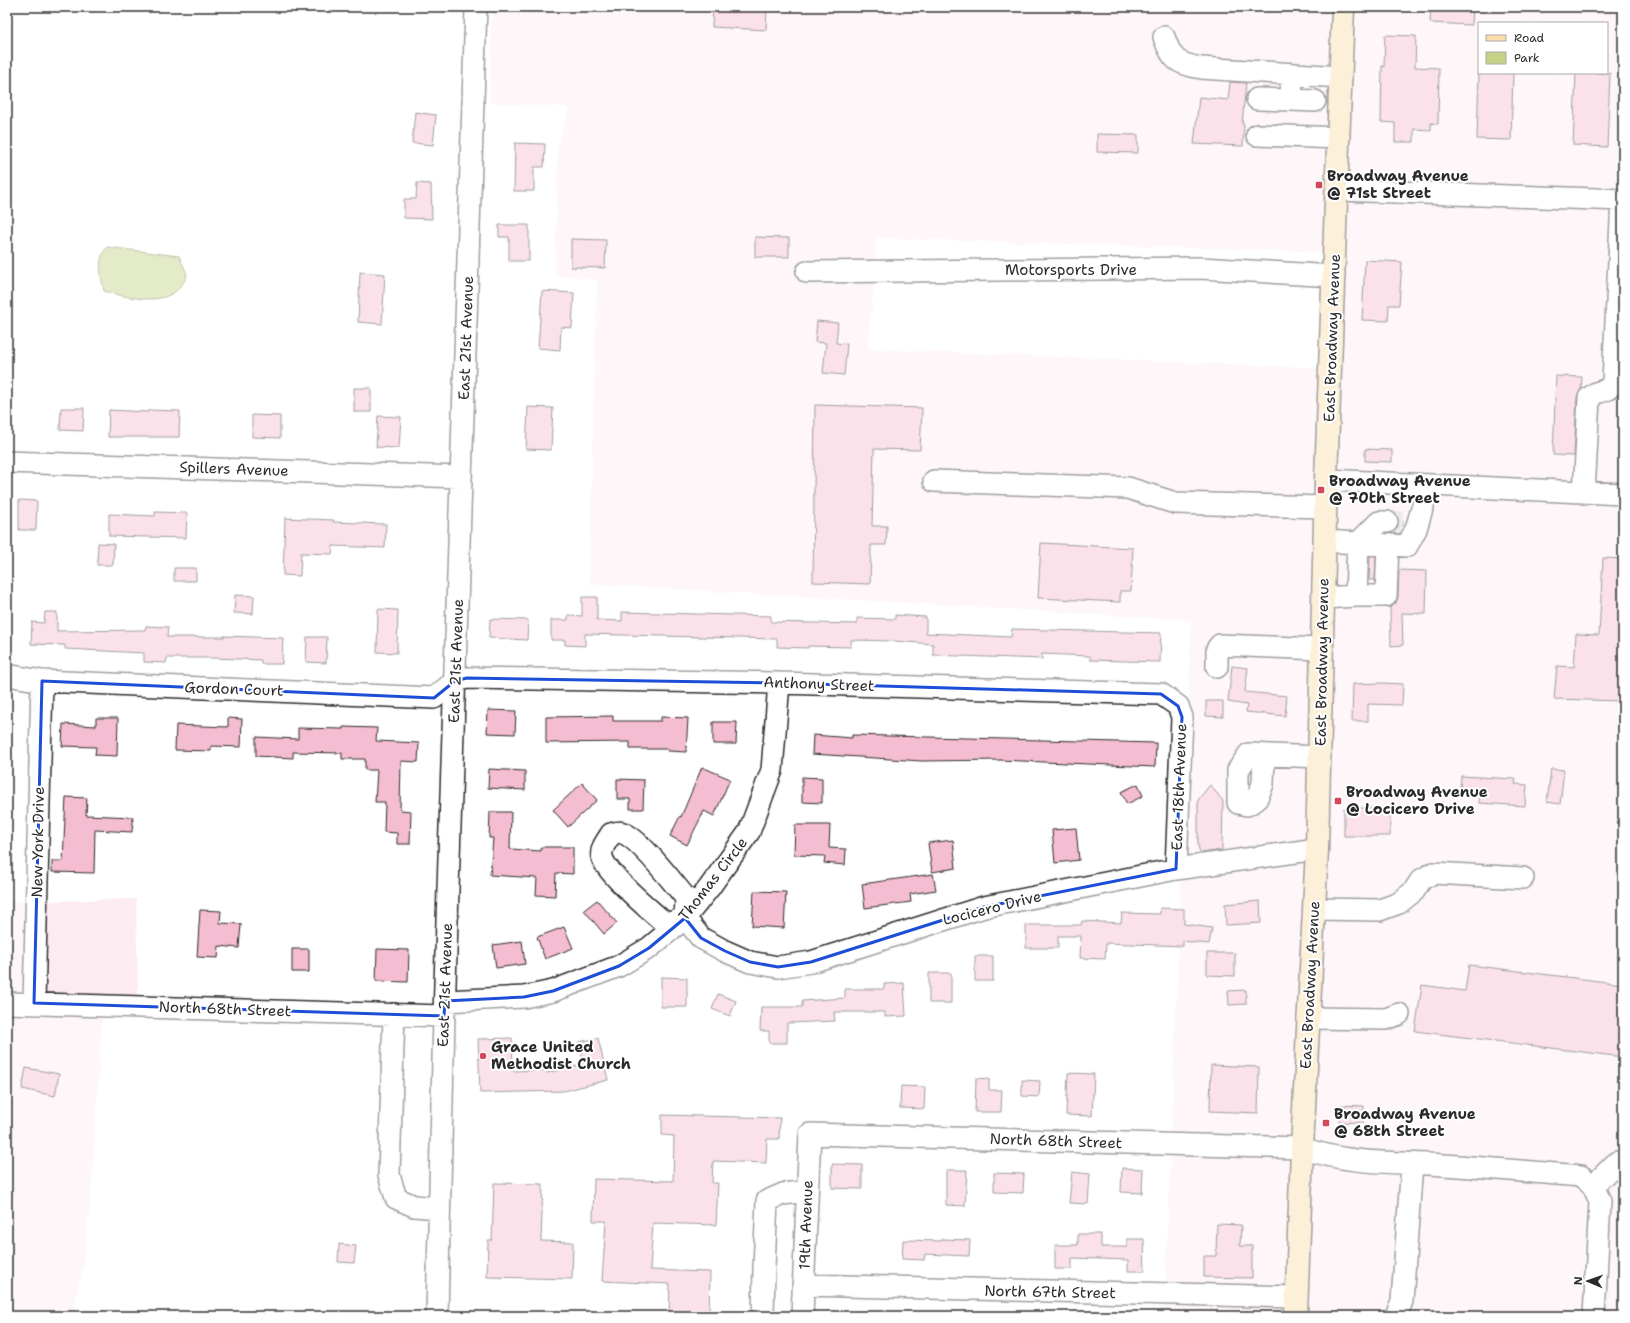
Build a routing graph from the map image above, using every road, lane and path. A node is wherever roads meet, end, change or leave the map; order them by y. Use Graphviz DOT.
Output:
graph roads {
  1 [pos="476,7"];
  2 [pos="1343,7"];
  3 [pos="1164,37"];
  4 [pos="1292,74"];
  5 [pos="1342,77"];
  6 [pos="1257,99"];
  7 [pos="1291,100"];
  8 [pos="1315,101"];
  9 [pos="1258,135"];
  10 [pos="1339,138"];
  11 [pos="1338,190"];
  12 [pos="1623,200"];
  13 [pos="807,272"];
  14 [pos="1334,276"];
  15 [pos="7,462"];
  16 [pos="461,477"];
  17 [pos="1326,480"];
  18 [pos="934,481"];
  19 [pos="1429,485"];
  20 [pos="1584,493"];
  21 [pos="1623,494"];
  22 [pos="1326,507"];
  23 [pos="1403,522"];
  24 [pos="1325,541"];
  25 [pos="1358,543"];
  26 [pos="1388,545"];
  27 [pos="1356,596"];
  28 [pos="1323,598"];
  29 [pos="1322,649"];
  30 [pos="1217,667"];
  31 [pos="7,675"];
  32 [pos="42,681"];
  33 [pos="455,681"];
  34 [pos="779,683"];
  35 [pos="1178,706"];
  36 [pos="1264,755"];
  37 [pos="1320,757"];
  38 [pos="1317,849"];
  39 [pos="1176,869"];
  40 [pos="1523,878"];
  41 [pos="1314,909"];
  42 [pos="684,918"];
  43 [pos="7,1002"];
  44 [pos="34,1003"];
  45 [pos="444,1008"];
  46 [pos="394,1014"];
  47 [pos="1399,1014"];
  48 [pos="1308,1018"];
  49 [pos="810,1134"];
  50 [pos="1302,1148"];
  51 [pos="1623,1162"];
  52 [pos="1412,1164"];
  53 [pos="1593,1186"];
  54 [pos="807,1190"];
  55 [pos="439,1208"];
  56 [pos="803,1286"];
  57 [pos="1296,1307"];
  58 [pos="437,1316"];
  59 [pos="763,1316"];
  60 [pos="802,1316"];
  61 [pos="1396,1316"];
  62 [pos="1594,1316"];
  1 -- 16 [label="street, East 21st Avenue"];
  2 -- 5 [label="main road, East Broadway Avenue"];
  3 -- 4 [label="street"];
  4 -- 5 [label="street"];
  4 -- 7 [label="street"];
  5 -- 10 [label="main road, East Broadway Avenue"];
  6 -- 7 [label="street"];
  7 -- 8 [label="street"];
  9 -- 10 [label="street"];
  10 -- 11 [label="main road, East Broadway Avenue"];
  11 -- 12 [label="street"];
  11 -- 14 [label="main road, East Broadway Avenue"];
  12 -- 20 [label="street"];
  13 -- 14 [label="street, Motorsports Drive"];
  14 -- 17 [label="main road, East Broadway Avenue"];
  15 -- 16 [label="street, Spillers Avenue"];
  16 -- 33 [label="street, East 21st Avenue"];
  17 -- 19 [label="street"];
  17 -- 22 [label="main road, East Broadway Avenue"];
  18 -- 22 [label="street"];
  19 -- 20 [label="street"];
  19 -- 23 [label="street"];
  20 -- 21 [label="street"];
  22 -- 24 [label="main road, East Broadway Avenue"];
  23 -- 25 [label="street"];
  23 -- 26 [label="street"];
  24 -- 25 [label="street"];
  24 -- 28 [label="main road, East Broadway Avenue"];
  25 -- 26 [label="street"];
  25 -- 27 [label="street"];
  26 -- 27 [label="street"];
  27 -- 28 [label="street"];
  28 -- 29 [label="main road, East Broadway Avenue"];
  29 -- 30 [label="street"];
  29 -- 37 [label="main road, East Broadway Avenue"];
  31 -- 32 [label="street, Gordon Court"];
  32 -- 33 [label="street, Gordon Court"];
  32 -- 44 [label="street, New York Drive"];
  33 -- 34 [label="street, Anthony Street"];
  33 -- 45 [label="street, East 21st Avenue"];
  34 -- 35 [label="street, Anthony Street"];
  34 -- 42 [label="street, Thomas Circle"];
  35 -- 39 [label="street, East 18th Avenue"];
  36 -- 37 [label="street"];
  37 -- 38 [label="main road, East Broadway Avenue"];
  38 -- 39 [label="street, Locicero Drive"];
  38 -- 41 [label="main road, East Broadway Avenue"];
  39 -- 42 [label="street, Locicero Drive"];
  40 -- 41 [label="street"];
  41 -- 48 [label="main road, East Broadway Avenue"];
  42 -- 45 [label="street, Thomas Circle"];
  43 -- 44 [label="street, North 68th Street"];
  44 -- 46 [label="street, North 68th Street"];
  45 -- 46 [label="street, North 68th Street"];
  45 -- 55 [label="street, East 21st Avenue"];
  46 -- 55 [label="street"];
  47 -- 48 [label="street"];
  48 -- 50 [label="main road, East Broadway Avenue"];
  49 -- 50 [label="street, North 68th Street"];
  49 -- 54 [label="street, 19th Avenue"];
  50 -- 52 [label="street, North 68th Street"];
  50 -- 57 [label="main road, East Broadway Avenue"];
  51 -- 53 [label="street"];
  52 -- 53 [label="street, North 68th Street"];
  52 -- 61 [label="street"];
  53 -- 62 [label="street"];
  54 -- 56 [label="street, 19th Avenue"];
  54 -- 59 [label="street"];
  55 -- 58 [label="street, East 21st Avenue"];
  56 -- 57 [label="street, North 67th Street"];
  56 -- 60 [label="street, 19th Avenue"];
}
